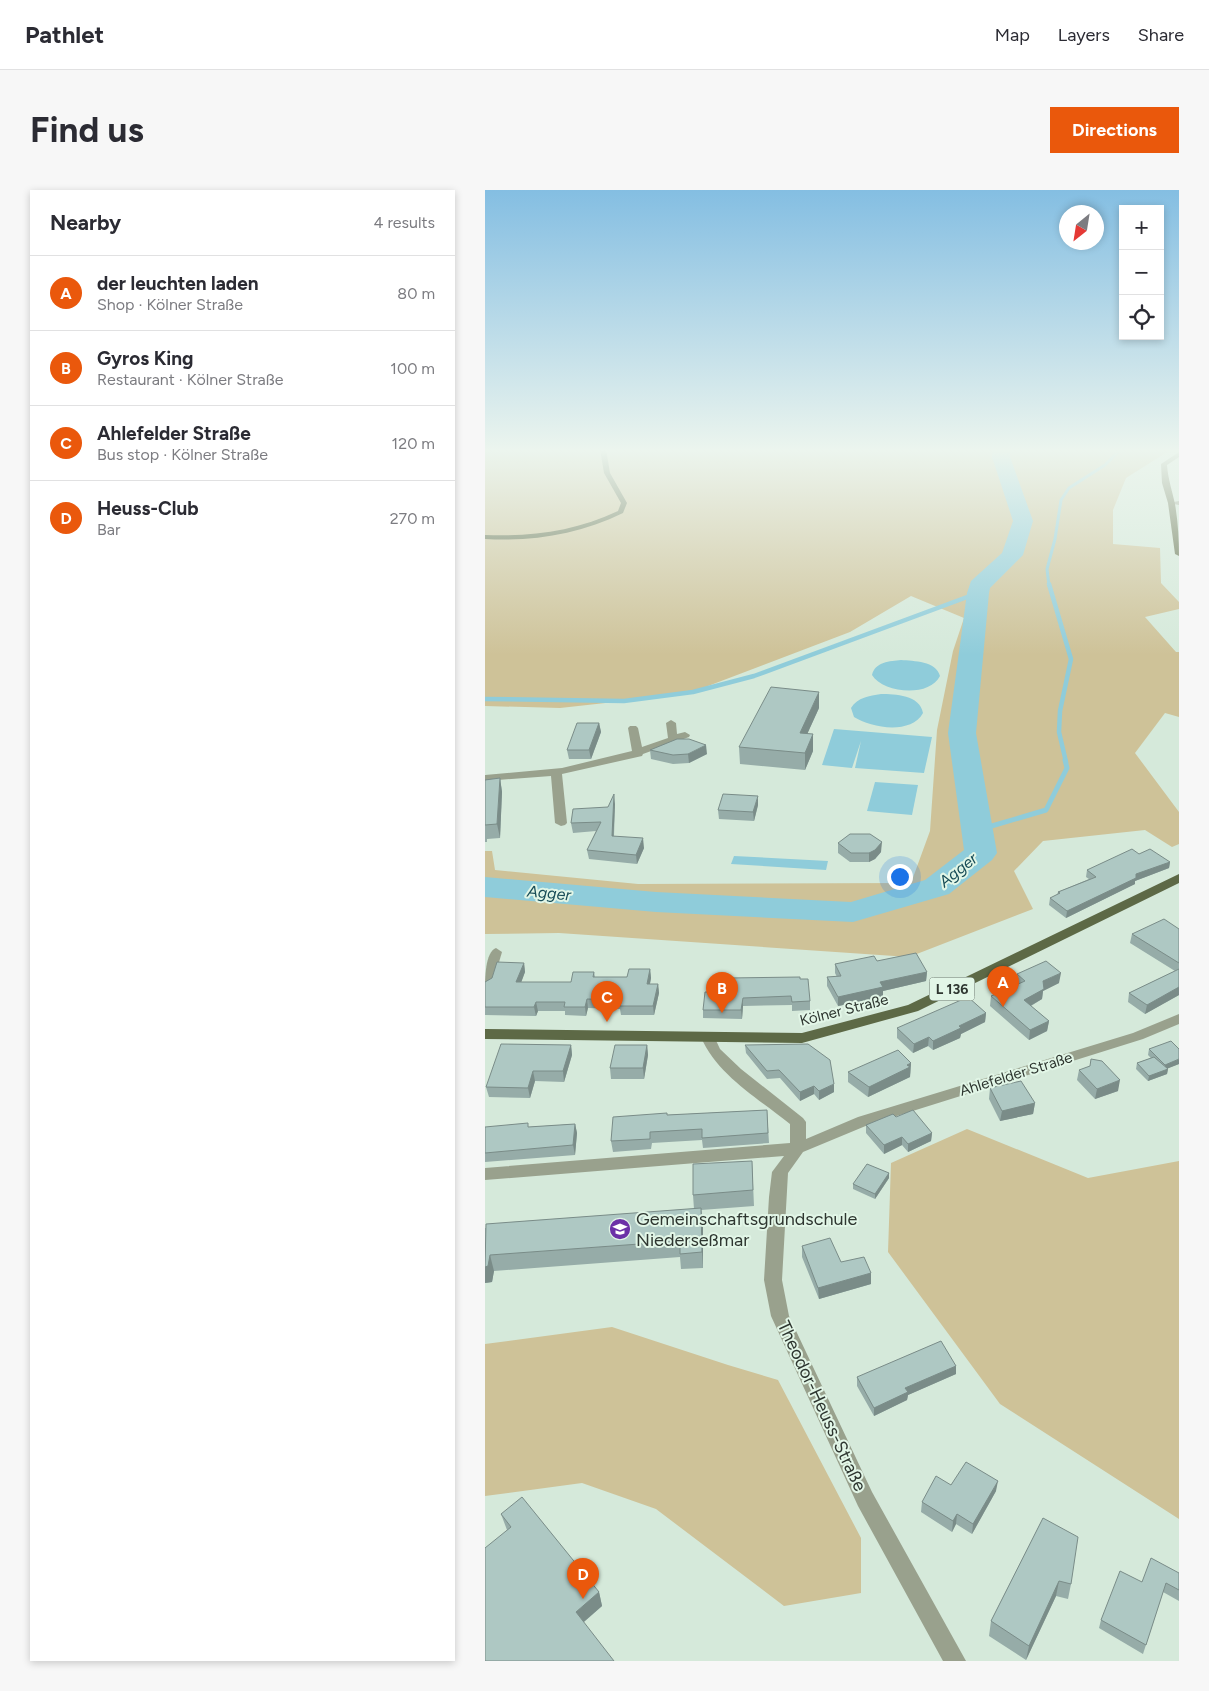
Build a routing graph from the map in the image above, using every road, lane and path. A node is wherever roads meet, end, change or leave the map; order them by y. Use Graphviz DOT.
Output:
graph roads {
  1 [pos="611,518"];
  2 [pos="1176,518"];
  3 [pos="485,537"];
  4 [pos="1179,554"];
  5 [pos="671,723"];
  6 [pos="633,728"];
  7 [pos="685,735"];
  8 [pos="673,740"];
  9 [pos="638,754"];
  10 [pos="556,772"];
  11 [pos="485,778"];
  12 [pos="561,823"];
  13 [pos="1179,878"];
  14 [pos="496,952"];
  15 [pos="485,986"];
  16 [pos="1179,1019"];
  17 [pos="485,1034"];
  18 [pos="708,1037"];
  19 [pos="798,1148"];
  20 [pos="485,1174"];
  21 [pos="955,1661"];
  1 -- 3 [label="main road"];
  2 -- 4 [label="main road"];
  5 -- 8 [label="street"];
  6 -- 9 [label="street"];
  7 -- 8 [label="street"];
  8 -- 9 [label="street"];
  9 -- 10 [label="street"];
  10 -- 11 [label="street"];
  10 -- 12 [label="street"];
  13 -- 18 [label="main road, Kölner Straße / L 136"];
  14 -- 15 [label="street"];
  16 -- 19 [label="street, Ahlefelder Straße"];
  17 -- 18 [label="main road, Kölner Straße / L 136"];
  18 -- 19 [label="street"];
  19 -- 20 [label="street"];
  19 -- 21 [label="street, Theodor-Heuss-Straße"];
}
